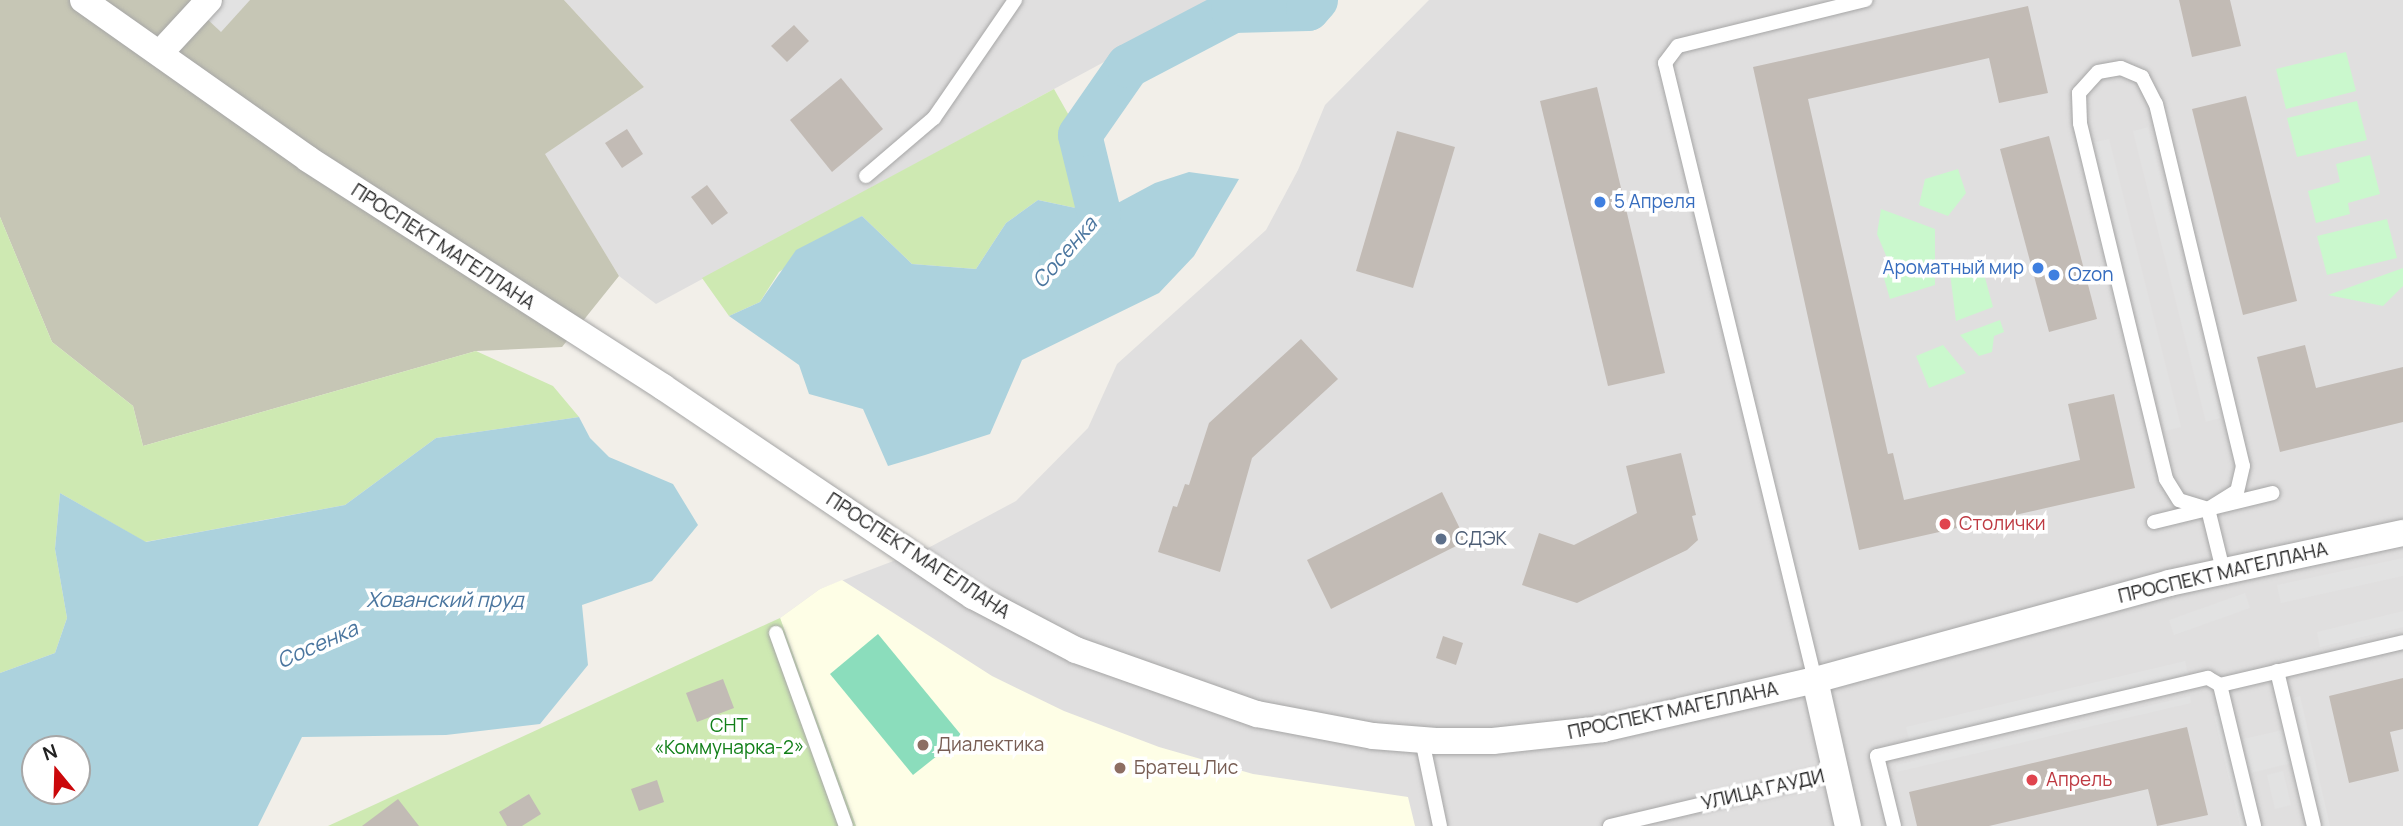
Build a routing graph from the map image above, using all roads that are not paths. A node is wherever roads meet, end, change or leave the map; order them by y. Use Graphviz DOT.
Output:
graph roads {
  1 [pos="83,0"];
  2 [pos="209,0"];
  3 [pos="1015,0"];
  4 [pos="1865,0"];
  5 [pos="160,53"];
  6 [pos="866,176"];
  7 [pos="2273,493"];
  8 [pos="2208,509"];
  9 [pos="2154,522"];
  10 [pos="2403,533"];
  11 [pos="2223,570"];
  12 [pos="776,634"];
  13 [pos="2403,642"];
  14 [pos="2277,671"];
  15 [pos="1815,680"];
  16 [pos="2220,685"];
  17 [pos="1422,740"];
  18 [pos="1835,773"];
  19 [pos="846,826"];
  20 [pos="1440,826"];
  21 [pos="1610,826"];
  22 [pos="1848,826"];
  23 [pos="1894,826"];
  24 [pos="2254,826"];
  25 [pos="2314,826"];
  1 -- 5 [label="street, ПРОСПЕКТ МАГЕЛЛАНА"];
  2 -- 5 [label="street"];
  3 -- 6 [label="lane"];
  4 -- 15 [label="lane"];
  5 -- 17 [label="street, ПРОСПЕКТ МАГЕЛЛАНА"];
  7 -- 8 [label="lane"];
  8 -- 8 [label="lane"];
  8 -- 9 [label="lane"];
  8 -- 11 [label="lane"];
  10 -- 11 [label="street, ПРОСПЕКТ МАГЕЛЛАНА"];
  11 -- 15 [label="street, ПРОСПЕКТ МАГЕЛЛАНА"];
  12 -- 19 [label="lane"];
  13 -- 14 [label="lane"];
  14 -- 16 [label="lane"];
  14 -- 25 [label="lane"];
  15 -- 17 [label="street, ПРОСПЕКТ МАГЕЛЛАНА"];
  15 -- 18 [label="street"];
  16 -- 23 [label="lane"];
  16 -- 24 [label="lane"];
  17 -- 20 [label="lane"];
  18 -- 21 [label="lane, УЛИЦА ГАУДИ"];
  18 -- 22 [label="street"];
}
